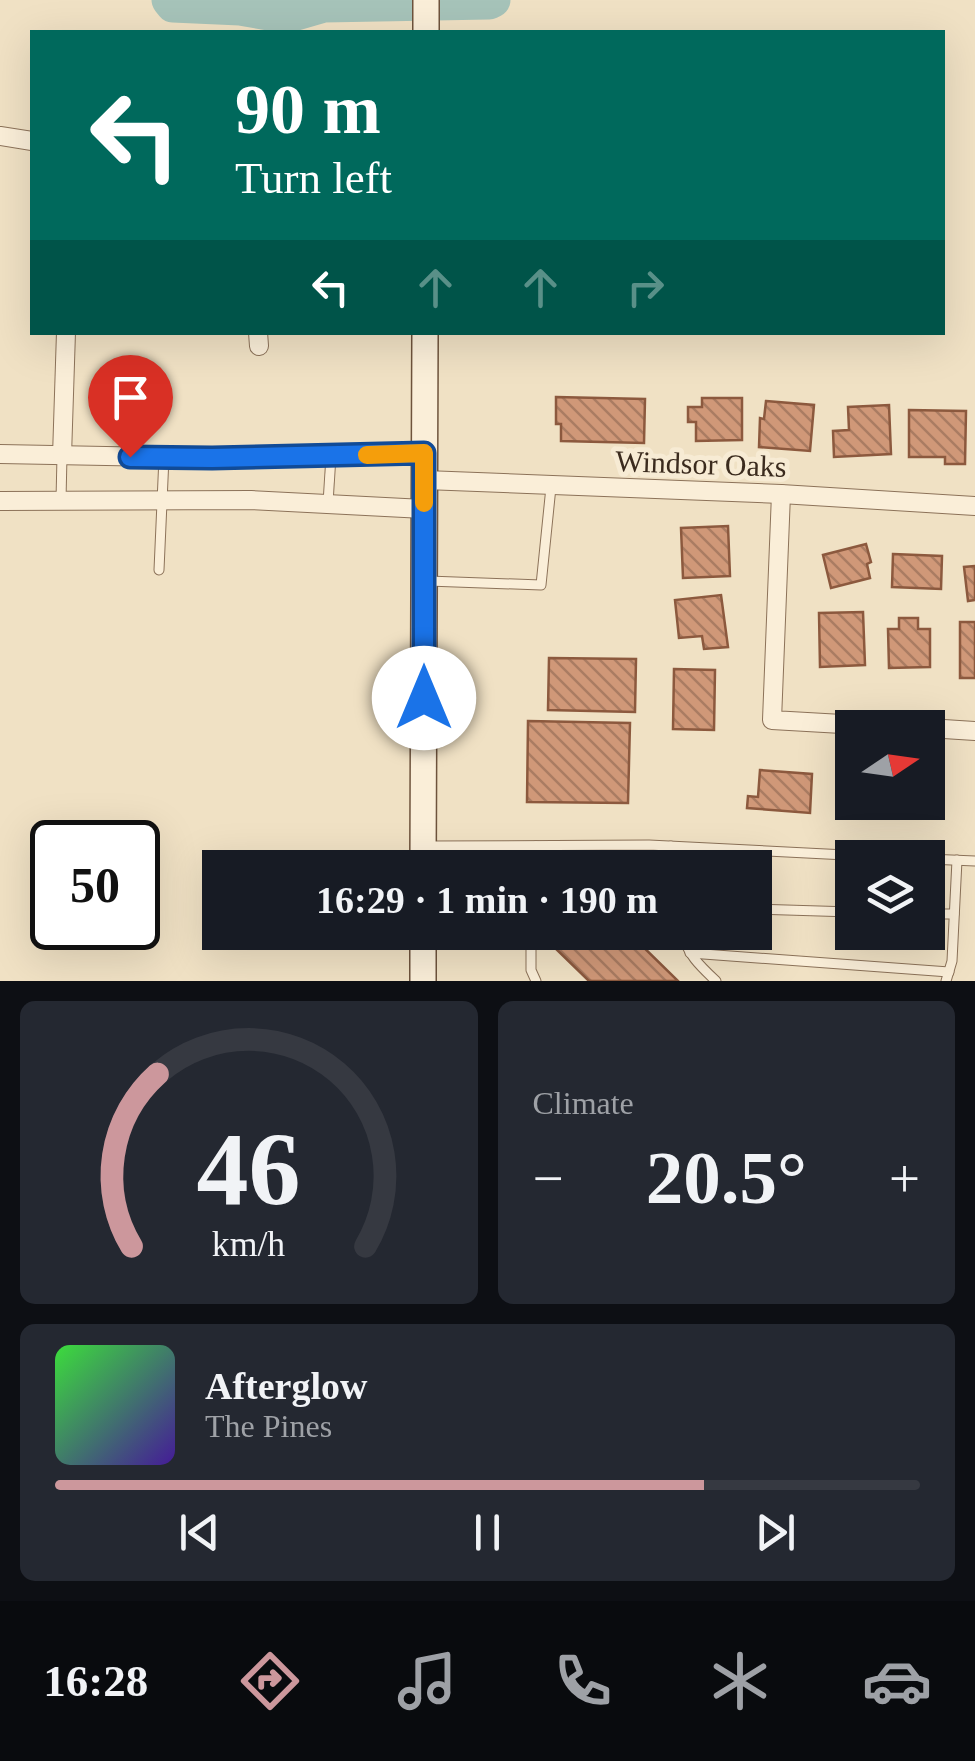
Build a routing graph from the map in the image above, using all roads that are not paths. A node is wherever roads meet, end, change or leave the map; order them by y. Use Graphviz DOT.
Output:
graph roads {
  1 [pos="426,0"];
  2 [pos="426,30"];
  3 [pos="0,136"];
  4 [pos="30,141"];
  5 [pos="66,335"];
  6 [pos="425,335"];
  7 [pos="424,453"];
  8 [pos="0,454"];
  9 [pos="62,456"];
  10 [pos="330,456"];
  11 [pos="164,457"];
  12 [pos="425,480"];
  13 [pos="551,486"];
  14 [pos="781,494"];
  15 [pos="62,500"];
  16 [pos="162,500"];
  17 [pos="0,501"];
  18 [pos="328,504"];
  19 [pos="975,506"];
  20 [pos="424,509"];
  21 [pos="159,570"];
  22 [pos="424,581"];
  23 [pos="835,724"];
  24 [pos="945,729"];
  25 [pos="975,731"];
  26 [pos="536,846"];
  27 [pos="670,846"];
  28 [pos="424,850"];
  29 [pos="495,850"];
  30 [pos="536,850"];
  31 [pos="671,850"];
  32 [pos="835,854"];
  33 [pos="945,859"];
  34 [pos="956,860"];
  35 [pos="975,861"];
  36 [pos="772,910"];
  37 [pos="835,911"];
  38 [pos="945,914"];
  39 [pos="954,914"];
  40 [pos="423,950"];
  41 [pos="531,950"];
  42 [pos="689,950"];
  43 [pos="690,953"];
  44 [pos="947,976"];
  45 [pos="423,981"];
  46 [pos="536,981"];
  47 [pos="716,981"];
  1 -- 2 [label="main road"];
  3 -- 4 [label="street"];
  5 -- 9 [label="street"];
  6 -- 7 [label="main road"];
  7 -- 10 [label="street"];
  7 -- 12 [label="main road"];
  8 -- 9 [label="street"];
  9 -- 11 [label="street"];
  9 -- 15 [label="lane"];
  10 -- 11 [label="street"];
  10 -- 18 [label="lane"];
  11 -- 16 [label="lane"];
  12 -- 13 [label="street, Windsor Oaks"];
  12 -- 20 [label="main road"];
  13 -- 14 [label="street, Windsor Oaks"];
  13 -- 22 [label="lane"];
  14 -- 19 [label="street, Windsor Oaks"];
  14 -- 23 [label="street"];
  15 -- 16 [label="street"];
  15 -- 17 [label="street"];
  16 -- 18 [label="street"];
  16 -- 21 [label="lane"];
  18 -- 20 [label="street"];
  20 -- 22 [label="main road"];
  22 -- 28 [label="main road"];
  24 -- 25 [label="street"];
  26 -- 27 [label="lane"];
  26 -- 29 [label="lane"];
  26 -- 30 [label="lane"];
  27 -- 31 [label="lane"];
  27 -- 32 [label="lane"];
  33 -- 34 [label="lane"];
  34 -- 35 [label="lane"];
  34 -- 39 [label="lane"];
  36 -- 37 [label="lane"];
  38 -- 39 [label="lane"];
  39 -- 44 [label="lane"];
  40 -- 45 [label="main road"];
  41 -- 46 [label="lane"];
  42 -- 43 [label="lane"];
  43 -- 44 [label="lane"];
  43 -- 47 [label="lane"];
}
